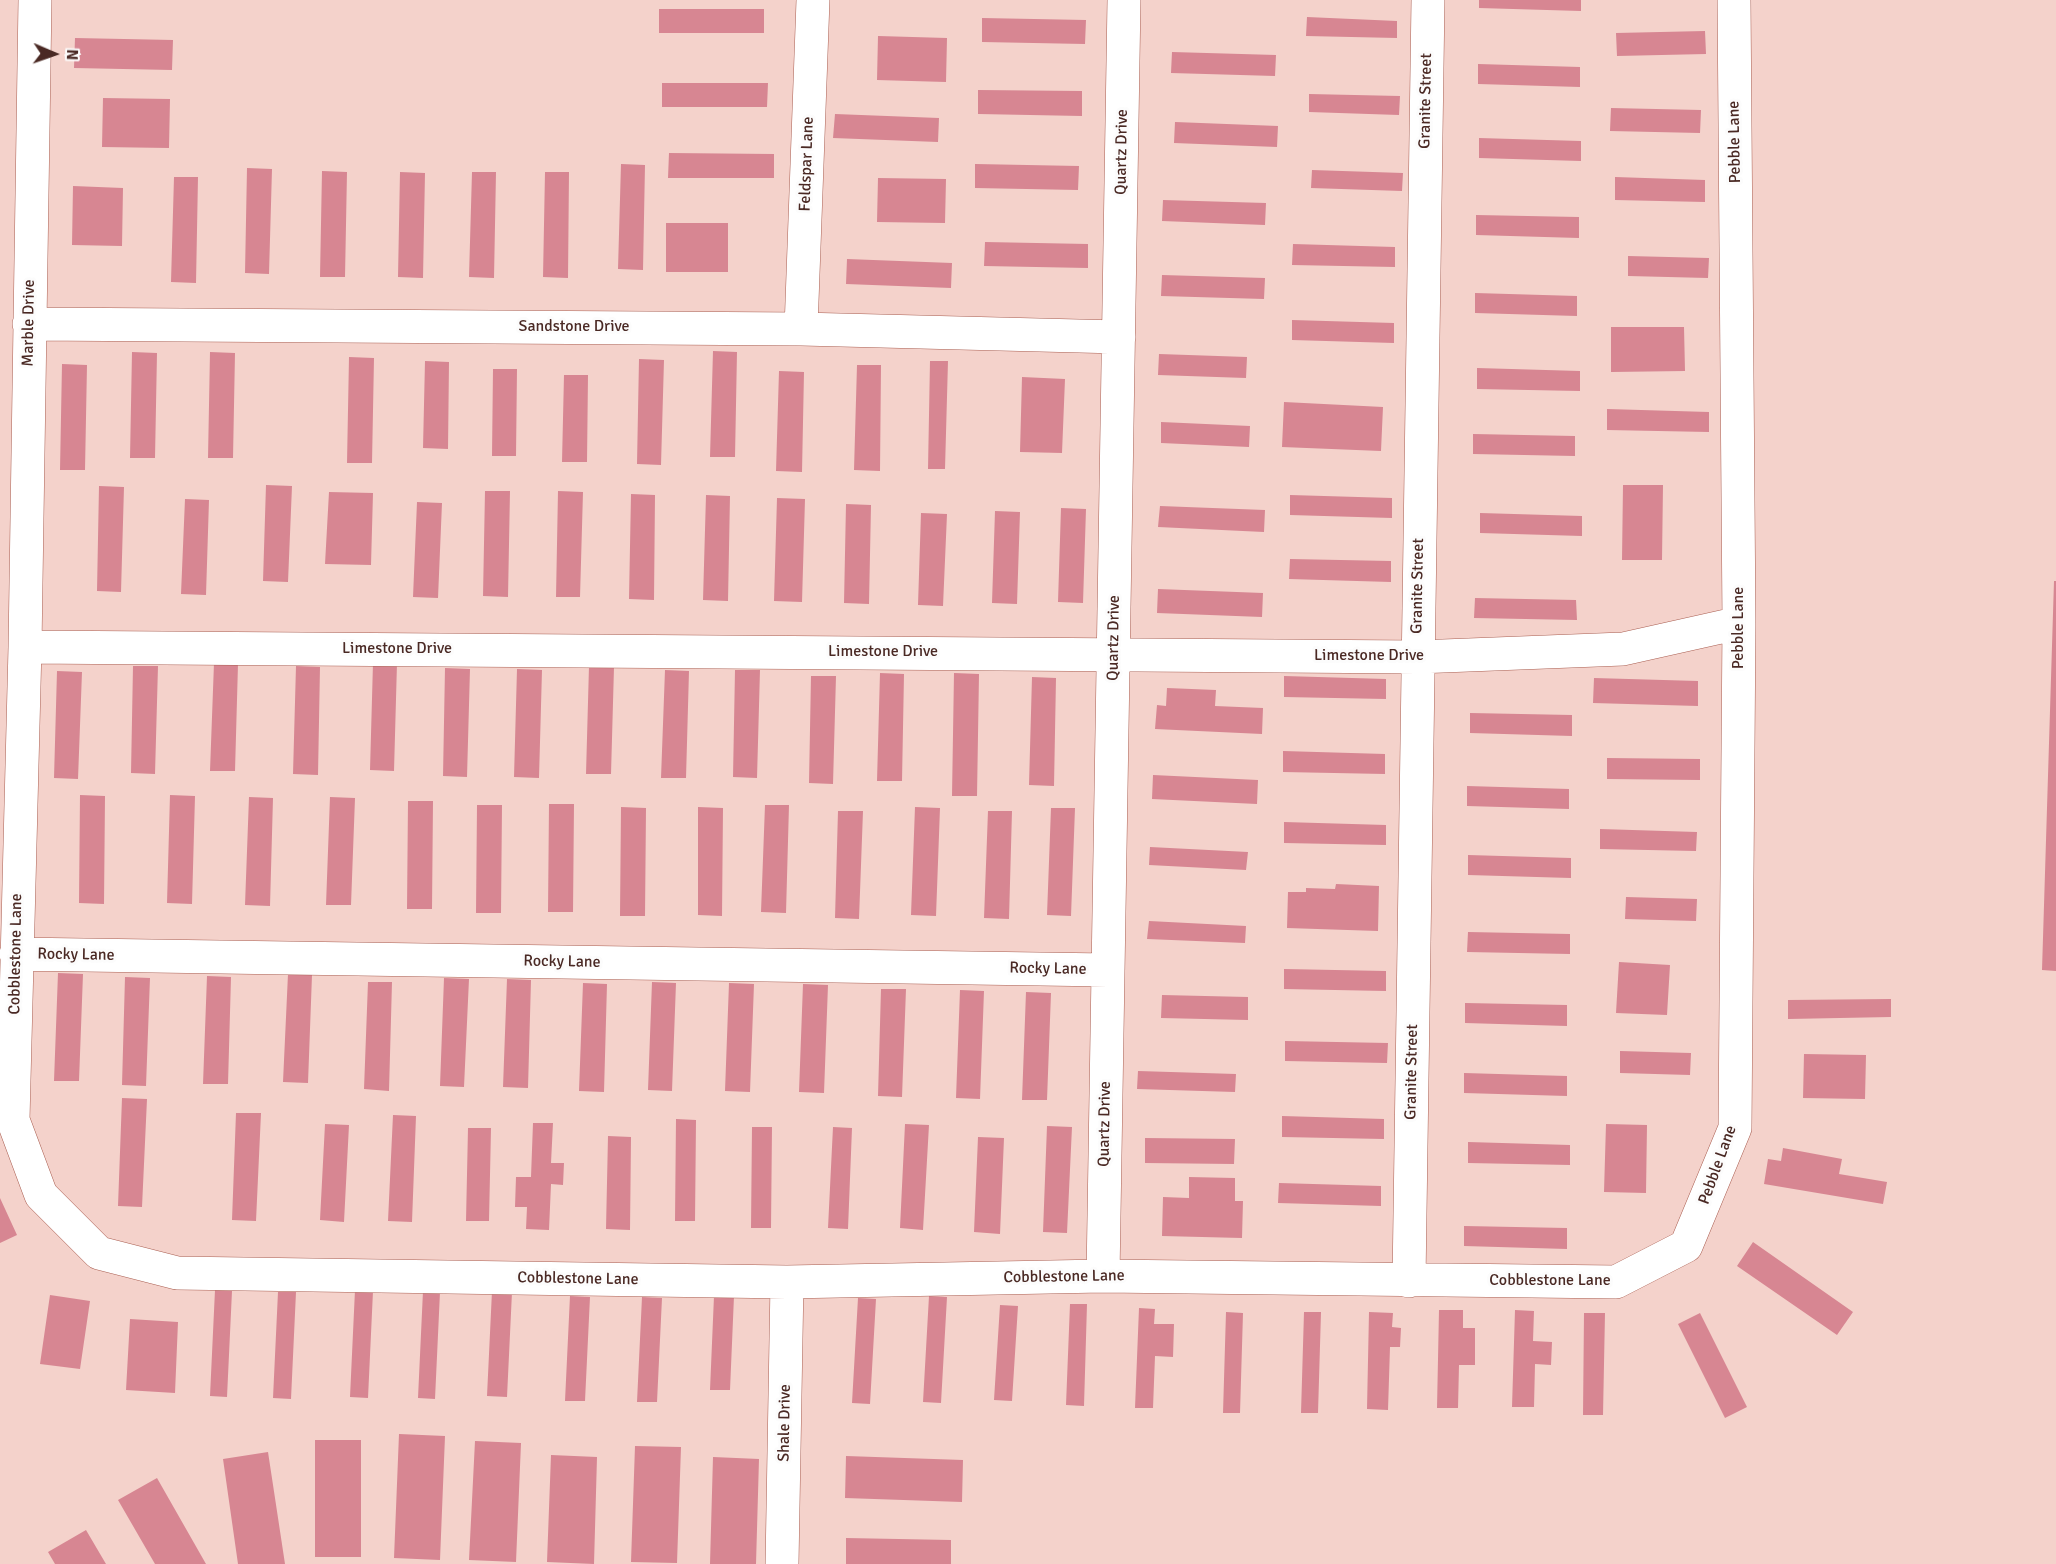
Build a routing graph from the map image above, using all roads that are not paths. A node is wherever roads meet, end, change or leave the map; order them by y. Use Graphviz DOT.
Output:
graph roads {
  1 [pos="35,0"];
  2 [pos="813,0"];
  3 [pos="1124,0"];
  4 [pos="1428,0"];
  5 [pos="1734,0"];
  6 [pos="28,324"];
  7 [pos="801,329"];
  8 [pos="1119,336"];
  9 [pos="1739,623"];
  10 [pos="25,646"];
  11 [pos="1113,653"];
  12 [pos="1417,657"];
  13 [pos="16,954"];
  14 [pos="1108,970"];
  15 [pos="1686,1246"];
  16 [pos="1103,1276"];
  17 [pos="1409,1281"];
  18 [pos="787,1282"];
  19 [pos="782,1564"];
  1 -- 6 [label="street, Marble Drive"];
  2 -- 7 [label="street, Feldspar Lane"];
  3 -- 8 [label="street, Quartz Drive"];
  4 -- 12 [label="street, Granite Street"];
  5 -- 9 [label="street, Pebble Lane"];
  6 -- 7 [label="street, Sandstone Drive"];
  6 -- 10 [label="street, Marble Drive"];
  7 -- 8 [label="street, Sandstone Drive"];
  8 -- 11 [label="street, Quartz Drive"];
  9 -- 12 [label="street, Limestone Drive"];
  9 -- 15 [label="street, Pebble Lane"];
  10 -- 11 [label="street, Limestone Drive"];
  10 -- 13 [label="street, Cobblestone Lane"];
  11 -- 12 [label="street, Limestone Drive"];
  11 -- 14 [label="street, Quartz Drive"];
  12 -- 17 [label="street, Granite Street"];
  13 -- 14 [label="street, Rocky Lane"];
  13 -- 18 [label="street, Cobblestone Lane"];
  14 -- 16 [label="street, Quartz Drive"];
  15 -- 17 [label="street, Cobblestone Lane"];
  16 -- 17 [label="street, Cobblestone Lane"];
  16 -- 18 [label="street, Cobblestone Lane"];
  18 -- 19 [label="street, Shale Drive"];
}
